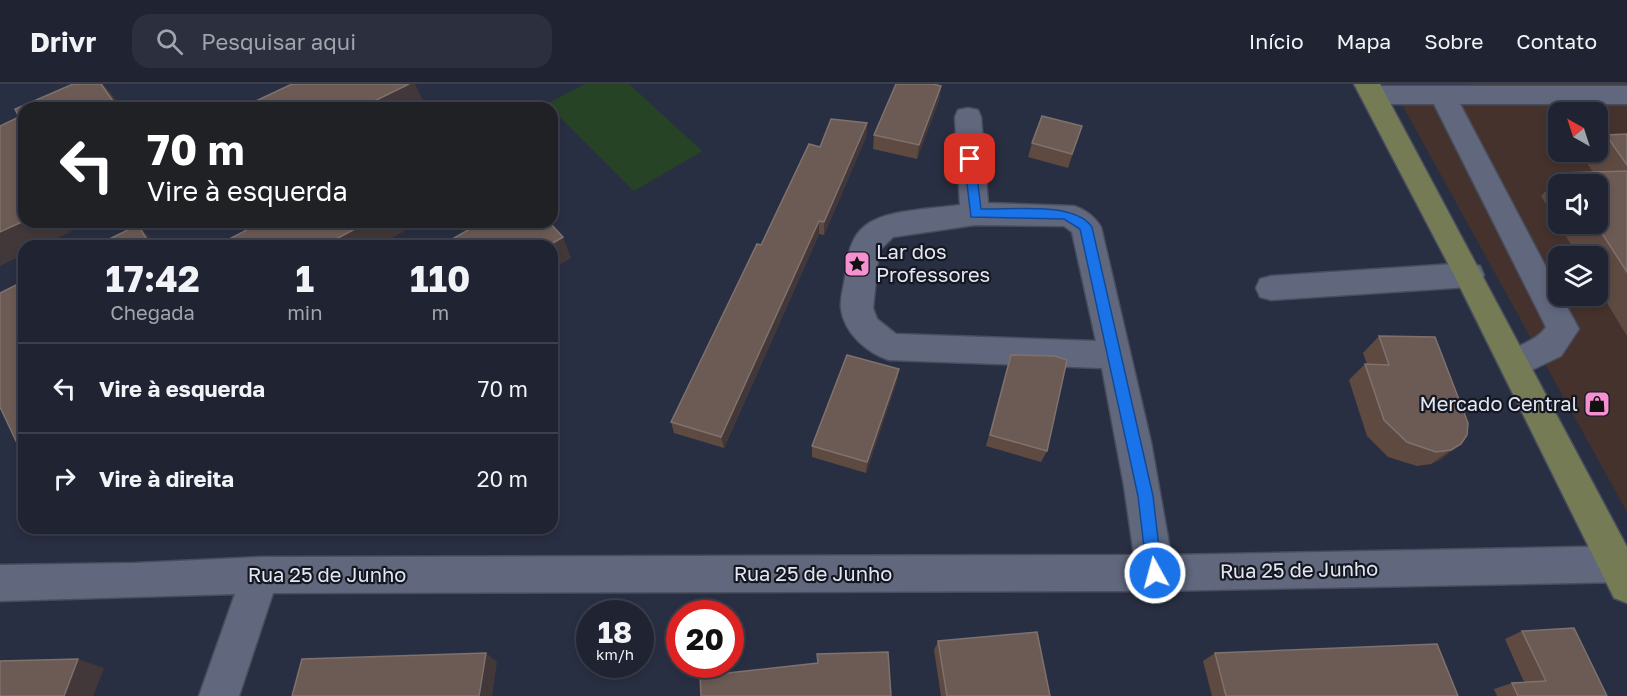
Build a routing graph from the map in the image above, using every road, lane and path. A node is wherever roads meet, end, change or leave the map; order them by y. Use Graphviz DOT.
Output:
graph roads {
  1 [pos="1370,89"];
  2 [pos="1627,95"];
  3 [pos="1443,96"];
  4 [pos="968,117"];
  5 [pos="975,214"];
  6 [pos="1469,275"];
  7 [pos="1271,288"];
  8 [pos="1115,355"];
  9 [pos="1515,364"];
  10 [pos="1624,571"];
  11 [pos="1155,573"];
  12 [pos="260,575"];
  13 [pos="0,584"];
  14 [pos="219,696"];
  1 -- 3 [label="street"];
  1 -- 6 [label="main road"];
  2 -- 3 [label="street"];
  3 -- 9 [label="street"];
  4 -- 5 [label="street"];
  5 -- 8 [label="street"];
  5 -- 8 [label="street"];
  6 -- 7 [label="street"];
  6 -- 9 [label="main road"];
  8 -- 11 [label="street"];
  9 -- 10 [label="main road"];
  10 -- 11 [label="street, Rua 25 de Junho"];
  11 -- 12 [label="street, Rua 25 de Junho"];
  12 -- 13 [label="street, Rua 25 de Junho"];
  12 -- 14 [label="street"];
}
